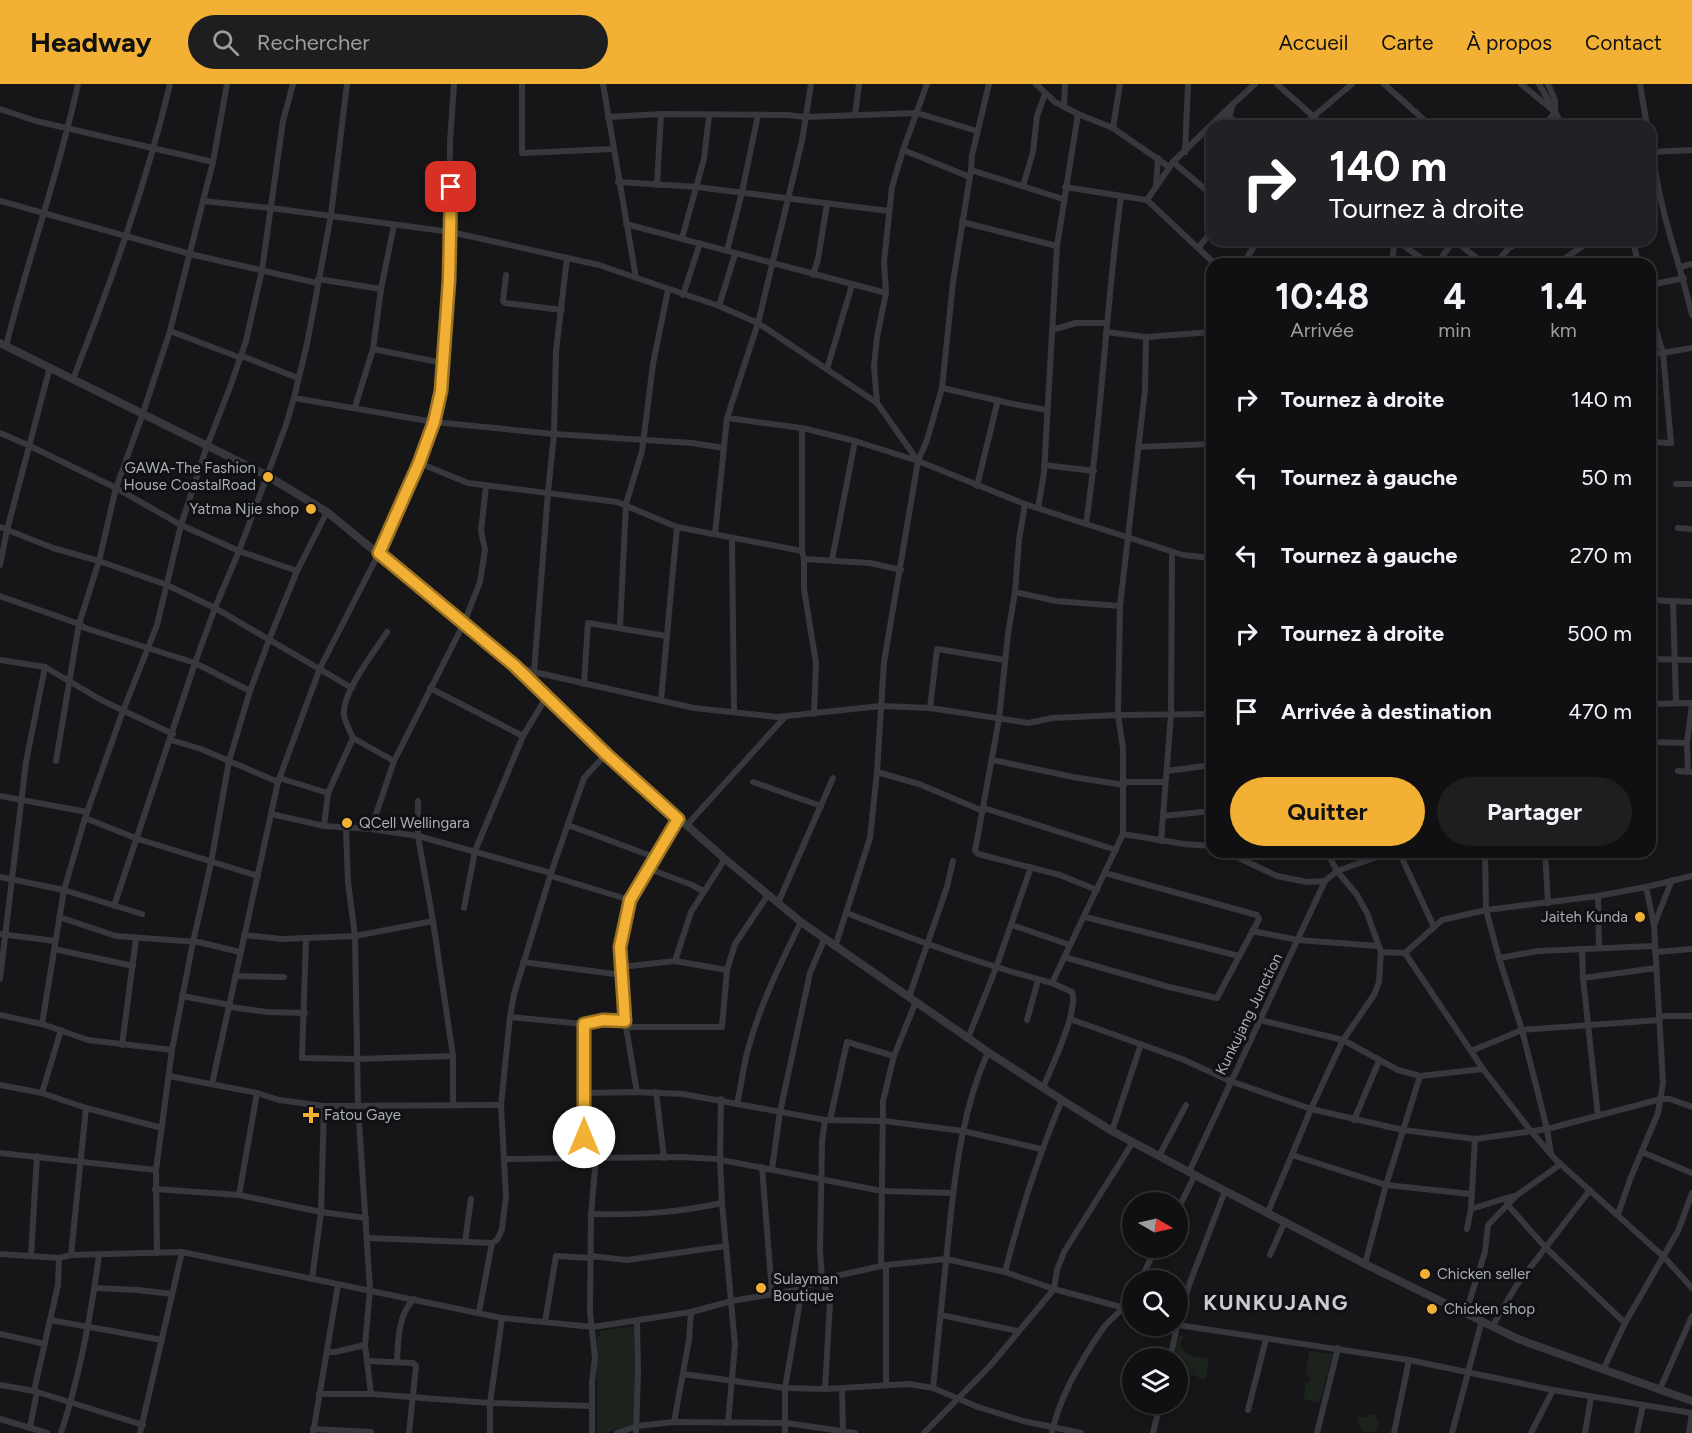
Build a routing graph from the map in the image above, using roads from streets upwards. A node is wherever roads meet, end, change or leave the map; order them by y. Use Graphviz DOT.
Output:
graph roads {
  1 [pos="78,84"];
  2 [pos="170,84"];
  3 [pos="227,84"];
  4 [pos="293,84"];
  5 [pos="347,84"];
  6 [pos="454,84"];
  7 [pos="522,84"];
  8 [pos="603,84"];
  9 [pos="811,84"];
  10 [pos="859,84"];
  11 [pos="927,84"];
  12 [pos="989,84"];
  13 [pos="1036,84"];
  14 [pos="1065,84"];
  15 [pos="1120,84"];
  16 [pos="1188,84"];
  17 [pos="1255,84"];
  18 [pos="1277,84"];
  19 [pos="1352,84"];
  20 [pos="1384,84"];
  21 [pos="1521,84"];
  22 [pos="1539,84"];
  23 [pos="1548,84"];
  24 [pos="1640,84"];
  25 [pos="1527,89"];
  26 [pos="1045,94"];
  27 [pos="1233,104"];
  28 [pos="1064,107"];
  29 [pos="0,109"];
  30 [pos="1555,112"];
  31 [pos="917,113"];
  32 [pos="661,114"];
  33 [pos="1078,114"];
  34 [pos="758,115"];
  35 [pos="855,115"];
  36 [pos="709,116"];
  37 [pos="1312,116"];
  38 [pos="608,117"];
  39 [pos="806,117"];
  40 [pos="1229,117"];
  41 [pos="1215,120"];
  42 [pos="1233,120"];
  43 [pos="1308,120"];
  44 [pos="1317,120"];
  45 [pos="1424,120"];
  46 [pos="1549,120"];
  47 [pos="1560,120"];
  48 [pos="1646,120"];
  49 [pos="68,128"];
  50 [pos="1113,128"];
  51 [pos="977,130"];
  52 [pos="1206,130"];
  53 [pos="154,147"];
  54 [pos="613,148"];
  55 [pos="903,150"];
  56 [pos="1692,150"];
  57 [pos="1656,152"];
  58 [pos="1185,153"];
  59 [pos="1158,158"];
  60 [pos="213,162"];
  61 [pos="1171,165"];
  62 [pos="971,170"];
  63 [pos="970,177"];
  64 [pos="1656,178"];
  65 [pos="618,182"];
  66 [pos="657,185"];
  67 [pos="1156,185"];
  68 [pos="1023,186"];
  69 [pos="697,187"];
  70 [pos="1065,187"];
  71 [pos="1206,191"];
  72 [pos="742,192"];
  73 [pos="1121,196"];
  74 [pos="788,199"];
  75 [pos="1063,199"];
  76 [pos="1147,200"];
  77 [pos="0,201"];
  78 [pos="202,201"];
  79 [pos="827,204"];
  80 [pos="271,208"];
  81 [pos="889,211"];
  82 [pos="44,215"];
  83 [pos="331,215"];
  84 [pos="962,222"];
  85 [pos="626,224"];
  86 [pos="394,225"];
  87 [pos="451,232"];
  88 [pos="126,236"];
  89 [pos="682,238"];
  90 [pos="1206,238"];
  91 [pos="700,243"];
  92 [pos="1057,246"];
  93 [pos="1254,246"];
  94 [pos="1403,246"];
  95 [pos="1462,246"];
  96 [pos="1512,246"];
  97 [pos="1582,246"];
  98 [pos="1199,247"];
  99 [pos="727,251"];
  100 [pos="190,254"];
  101 [pos="735,254"];
  102 [pos="1248,257"];
  103 [pos="567,258"];
  104 [pos="1209,258"];
  105 [pos="1420,258"];
  106 [pos="1476,258"];
  107 [pos="1500,258"];
  108 [pos="1566,258"];
  109 [pos="772,264"];
  110 [pos="1692,264"];
  111 [pos="1680,267"];
  112 [pos="262,270"];
  113 [pos="813,274"];
  114 [pos="506,275"];
  115 [pos="636,278"];
  116 [pos="1684,278"];
  117 [pos="317,281"];
  118 [pos="1656,284"];
  119 [pos="852,285"];
  120 [pos="381,289"];
  121 [pos="668,290"];
  122 [pos="886,293"];
  123 [pos="683,295"];
  124 [pos="719,306"];
  125 [pos="562,309"];
  126 [pos="1692,315"];
  127 [pos="758,323"];
  128 [pos="1107,323"];
  129 [pos="1052,330"];
  130 [pos="1656,330"];
  131 [pos="170,331"];
  132 [pos="1106,332"];
  133 [pos="1206,332"];
  134 [pos="1146,337"];
  135 [pos="3,345"];
  136 [pos="1692,348"];
  137 [pos="373,349"];
  138 [pos="1663,353"];
  139 [pos="1656,354"];
  140 [pos="241,357"];
  141 [pos="443,363"];
  142 [pos="50,367"];
  143 [pos="827,369"];
  144 [pos="298,378"];
  145 [pos="73,379"];
  146 [pos="942,388"];
  147 [pos="294,398"];
  148 [pos="998,400"];
  149 [pos="877,403"];
  150 [pos="355,407"];
  151 [pos="1047,410"];
  152 [pos="143,413"];
  153 [pos="728,418"];
  154 [pos="434,422"];
  155 [pos="802,428"];
  156 [pos="0,433"];
  157 [pos="554,434"];
  158 [pos="644,439"];
  159 [pos="855,441"];
  160 [pos="1656,442"];
  161 [pos="1206,444"];
  162 [pos="28,445"];
  163 [pos="207,446"];
  164 [pos="1138,447"];
  165 [pos="724,448"];
  166 [pos="918,461"];
  167 [pos="419,463"];
  168 [pos="1044,465"];
  169 [pos="1094,471"];
  170 [pos="266,475"];
  171 [pos="1676,484"];
  172 [pos="1692,484"];
  173 [pos="486,486"];
  174 [pos="977,486"];
  175 [pos="116,488"];
  176 [pos="548,492"];
  177 [pos="626,504"];
  178 [pos="1025,504"];
  179 [pos="1038,508"];
  180 [pos="327,512"];
  181 [pos="1086,524"];
  182 [pos="181,525"];
  183 [pos="677,527"];
  184 [pos="3,528"];
  185 [pos="1678,528"];
  186 [pos="1692,529"];
  187 [pos="715,534"];
  188 [pos="1128,537"];
  189 [pos="732,539"];
  190 [pos="239,551"];
  191 [pos="802,551"];
  192 [pos="1172,552"];
  193 [pos="379,553"];
  194 [pos="1206,557"];
  195 [pos="804,559"];
  196 [pos="832,560"];
  197 [pos="99,561"];
  198 [pos="0,566"];
  199 [pos="901,570"];
  200 [pos="297,571"];
  201 [pos="166,585"];
  202 [pos="1015,592"];
  203 [pos="0,596"];
  204 [pos="1656,600"];
  205 [pos="1673,601"];
  206 [pos="1692,602"];
  207 [pos="1120,606"];
  208 [pos="215,608"];
  209 [pos="464,623"];
  210 [pos="79,624"];
  211 [pos="620,627"];
  212 [pos="387,632"];
  213 [pos="666,636"];
  214 [pos="269,640"];
  215 [pos="147,649"];
  216 [pos="1656,659"];
  217 [pos="0,660"];
  218 [pos="1005,660"];
  219 [pos="1675,660"];
  220 [pos="1692,660"];
  221 [pos="195,663"];
  222 [pos="514,665"];
  223 [pos="45,667"];
  224 [pos="320,668"];
  225 [pos="534,672"];
  226 [pos="68,680"];
  227 [pos="584,684"];
  228 [pos="352,688"];
  229 [pos="430,688"];
  230 [pos="250,691"];
  231 [pos="547,696"];
  232 [pos="661,700"];
  233 [pos="1676,703"];
  234 [pos="1656,704"];
  235 [pos="881,706"];
  236 [pos="930,708"];
  237 [pos="123,711"];
  238 [pos="734,712"];
  239 [pos="814,714"];
  240 [pos="1206,714"];
  241 [pos="1118,715"];
  242 [pos="1171,715"];
  243 [pos="786,716"];
  244 [pos="999,719"];
  245 [pos="524,736"];
  246 [pos="172,737"];
  247 [pos="353,738"];
  248 [pos="1656,742"];
  249 [pos="1687,743"];
  250 [pos="606,754"];
  251 [pos="993,760"];
  252 [pos="56,761"];
  253 [pos="229,761"];
  254 [pos="394,761"];
  255 [pos="1206,766"];
  256 [pos="1167,771"];
  257 [pos="1678,771"];
  258 [pos="877,772"];
  259 [pos="1690,772"];
  260 [pos="833,778"];
  261 [pos="278,780"];
  262 [pos="753,782"];
  263 [pos="1165,782"];
  264 [pos="1124,784"];
  265 [pos="328,793"];
  266 [pos="0,796"];
  267 [pos="21,799"];
  268 [pos="418,801"];
  269 [pos="821,806"];
  270 [pos="984,810"];
  271 [pos="1206,811"];
  272 [pos="271,814"];
  273 [pos="86,815"];
  274 [pos="1163,816"];
  275 [pos="678,819"];
  276 [pos="568,825"];
  277 [pos="324,826"];
  278 [pos="686,826"];
  279 [pos="346,828"];
  280 [pos="371,829"];
  281 [pos="1123,834"];
  282 [pos="418,836"];
  283 [pos="138,839"];
  284 [pos="1161,841"];
  285 [pos="1206,845"];
  286 [pos="1116,850"];
  287 [pos="475,851"];
  288 [pos="654,857"];
  289 [pos="1239,858"];
  290 [pos="1330,858"];
  291 [pos="1373,858"];
  292 [pos="1402,858"];
  293 [pos="1485,858"];
  294 [pos="1545,858"];
  295 [pos="725,859"];
  296 [pos="953,861"];
  297 [pos="211,862"];
  298 [pos="1031,867"];
  299 [pos="647,868"];
  300 [pos="1337,871"];
  301 [pos="1106,873"];
  302 [pos="551,875"];
  303 [pos="258,876"];
  304 [pos="1692,876"];
  305 [pos="0,877"];
  306 [pos="13,878"];
  307 [pos="1672,880"];
  308 [pos="1325,882"];
  309 [pos="1646,887"];
  310 [pos="64,890"];
  311 [pos="1097,890"];
  312 [pos="703,891"];
  313 [pos="768,895"];
  314 [pos="1598,896"];
  315 [pos="630,900"];
  316 [pos="778,903"];
  317 [pos="1548,903"];
  318 [pos="114,906"];
  319 [pos="464,908"];
  320 [pos="1486,910"];
  321 [pos="847,913"];
  322 [pos="142,914"];
  323 [pos="59,917"];
  324 [pos="1085,917"];
  325 [pos="433,921"];
  326 [pos="801,922"];
  327 [pos="1012,925"];
  328 [pos="1654,926"];
  329 [pos="1434,927"];
  330 [pos="1252,931"];
  331 [pos="3,934"];
  332 [pos="244,935"];
  333 [pos="355,936"];
  334 [pos="136,939"];
  335 [pos="306,939"];
  336 [pos="824,940"];
  337 [pos="1298,940"];
  338 [pos="55,941"];
  339 [pos="193,942"];
  340 [pos="1070,945"];
  341 [pos="927,946"];
  342 [pos="835,947"];
  343 [pos="1599,948"];
  344 [pos="54,949"];
  345 [pos="1379,949"];
  346 [pos="1582,949"];
  347 [pos="1654,949"];
  348 [pos="1692,949"];
  349 [pos="240,952"];
  350 [pos="1405,953"];
  351 [pos="1239,956"];
  352 [pos="1064,957"];
  353 [pos="1499,958"];
  354 [pos="675,960"];
  355 [pos="523,962"];
  356 [pos="133,966"];
  357 [pos="621,967"];
  358 [pos="996,968"];
  359 [pos="1656,968"];
  360 [pos="727,970"];
  361 [pos="622,975"];
  362 [pos="235,976"];
  363 [pos="284,977"];
  364 [pos="1583,978"];
  365 [pos="0,979"];
  366 [pos="1038,980"];
  367 [pos="1052,983"];
  368 [pos="182,996"];
  369 [pos="913,999"];
  370 [pos="230,1006"];
  371 [pos="305,1013"];
  372 [pos="0,1015"];
  373 [pos="1692,1016"];
  374 [pos="510,1017"];
  375 [pos="1070,1018"];
  376 [pos="1660,1018"];
  377 [pos="1027,1020"];
  378 [pos="1260,1020"];
  379 [pos="42,1024"];
  380 [pos="584,1024"];
  381 [pos="626,1024"];
  382 [pos="1588,1025"];
  383 [pos="61,1030"];
  384 [pos="1522,1030"];
  385 [pos="968,1038"];
  386 [pos="1343,1040"];
  387 [pos="1141,1044"];
  388 [pos="122,1045"];
  389 [pos="172,1050"];
  390 [pos="1471,1051"];
  391 [pos="988,1052"];
  392 [pos="453,1056"];
  393 [pos="894,1056"];
  394 [pos="356,1059"];
  395 [pos="1379,1061"];
  396 [pos="1483,1069"];
  397 [pos="169,1076"];
  398 [pos="1420,1076"];
  399 [pos="1230,1082"];
  400 [pos="212,1084"];
  401 [pos="0,1085"];
  402 [pos="1043,1088"];
  403 [pos="637,1092"];
  404 [pos="656,1092"];
  405 [pos="257,1093"];
  406 [pos="42,1094"];
  407 [pos="584,1094"];
  408 [pos="721,1099"];
  409 [pos="1661,1099"];
  410 [pos="1062,1100"];
  411 [pos="453,1104"];
  412 [pos="737,1104"];
  413 [pos="1186,1105"];
  414 [pos="324,1106"];
  415 [pos="358,1106"];
  416 [pos="501,1106"];
  417 [pos="1692,1107"];
  418 [pos="86,1108"];
  419 [pos="1311,1109"];
  420 [pos="780,1112"];
  421 [pos="1598,1116"];
  422 [pos="827,1120"];
  423 [pos="1354,1120"];
  424 [pos="884,1121"];
  425 [pos="162,1128"];
  426 [pos="1547,1129"];
  427 [pos="1403,1130"];
  428 [pos="1530,1130"];
  429 [pos="963,1131"];
  430 [pos="1112,1131"];
  431 [pos="1475,1139"];
  432 [pos="1133,1142"];
  433 [pos="1041,1149"];
  434 [pos="1642,1152"];
  435 [pos="0,1153"];
  436 [pos="1551,1154"];
  437 [pos="1292,1155"];
  438 [pos="38,1156"];
  439 [pos="1159,1156"];
  440 [pos="583,1158"];
  441 [pos="664,1158"];
  442 [pos="504,1159"];
  443 [pos="596,1159"];
  444 [pos="720,1159"];
  445 [pos="79,1162"];
  446 [pos="1562,1164"];
  447 [pos="762,1167"];
  448 [pos="772,1168"];
  449 [pos="156,1170"];
  450 [pos="1692,1173"];
  451 [pos="1192,1174"];
  452 [pos="820,1179"];
  453 [pos="1386,1185"];
  454 [pos="155,1189"];
  455 [pos="1590,1190"];
  456 [pos="882,1191"];
  457 [pos="1225,1191"];
  458 [pos="1185,1192"];
  459 [pos="1692,1193"];
  460 [pos="953,1194"];
  461 [pos="1471,1194"];
  462 [pos="239,1195"];
  463 [pos="1517,1195"];
  464 [pos="471,1199"];
  465 [pos="722,1203"];
  466 [pos="1507,1204"];
  467 [pos="1471,1209"];
  468 [pos="321,1212"];
  469 [pos="1268,1212"];
  470 [pos="591,1214"];
  471 [pos="1618,1214"];
  472 [pos="366,1218"];
  473 [pos="1285,1221"];
  474 [pos="1467,1228"];
  475 [pos="368,1238"];
  476 [pos="465,1242"];
  477 [pos="492,1243"];
  478 [pos="726,1246"];
  479 [pos="1546,1248"];
  480 [pos="182,1252"];
  481 [pos="157,1253"];
  482 [pos="0,1254"];
  483 [pos="71,1255"];
  484 [pos="99,1255"];
  485 [pos="1270,1255"];
  486 [pos="32,1256"];
  487 [pos="59,1257"];
  488 [pos="591,1257"];
  489 [pos="1664,1257"];
  490 [pos="946,1259"];
  491 [pos="1365,1264"];
  492 [pos="884,1265"];
  493 [pos="1005,1272"];
  494 [pos="312,1278"];
  495 [pos="822,1279"];
  496 [pos="338,1285"];
  497 [pos="95,1288"];
  498 [pos="1692,1288"];
  499 [pos="370,1289"];
  500 [pos="802,1289"];
  501 [pos="1054,1289"];
  502 [pos="1188,1291"];
  503 [pos="772,1293"];
  504 [pos="172,1294"];
  505 [pos="414,1299"];
  506 [pos="732,1300"];
  507 [pos="1122,1306"];
  508 [pos="1122,1309"];
  509 [pos="478,1312"];
  510 [pos="691,1312"];
  511 [pos="1466,1312"];
  512 [pos="940,1315"];
  513 [pos="1692,1316"];
  514 [pos="502,1318"];
  515 [pos="50,1320"];
  516 [pos="1482,1320"];
  517 [pos="637,1321"];
  518 [pos="545,1322"];
  519 [pos="1625,1323"];
  520 [pos="1493,1325"];
  521 [pos="90,1326"];
  522 [pos="593,1327"];
  523 [pos="1188,1327"];
  524 [pos="1018,1331"];
  525 [pos="0,1334"];
  526 [pos="1266,1339"];
  527 [pos="162,1340"];
  528 [pos="45,1344"];
  529 [pos="365,1345"];
  530 [pos="1338,1348"];
  531 [pos="327,1352"];
  532 [pos="1410,1360"];
  533 [pos="368,1361"];
  534 [pos="397,1362"];
  535 [pos="1603,1370"];
  536 [pos="1467,1372"];
  537 [pos="683,1374"];
  538 [pos="733,1382"];
  539 [pos="886,1384"];
  540 [pos="0,1385"];
  541 [pos="785,1388"];
  542 [pos="842,1388"];
  543 [pos="933,1388"];
  544 [pos="825,1389"];
  545 [pos="1660,1389"];
  546 [pos="1553,1390"];
  547 [pos="36,1391"];
  548 [pos="319,1394"];
  549 [pos="370,1394"];
  550 [pos="412,1397"];
  551 [pos="1591,1397"];
  552 [pos="959,1399"];
  553 [pos="1692,1401"];
  554 [pos="71,1402"];
  555 [pos="490,1403"];
  556 [pos="1643,1405"];
  557 [pos="591,1406"];
  558 [pos="1248,1410"];
  559 [pos="1692,1413"];
  560 [pos="1158,1414"];
  561 [pos="0,1419"];
  562 [pos="674,1422"];
  563 [pos="728,1423"];
  564 [pos="786,1423"];
  565 [pos="143,1425"];
  566 [pos="30,1428"];
  567 [pos="637,1429"];
  568 [pos="1052,1430"];
  569 [pos="313,1431"];
  570 [pos="371,1432"];
  571 [pos="843,1432"];
  572 [pos="47,1433"];
  573 [pos="62,1433"];
  574 [pos="141,1433"];
  575 [pos="410,1433"];
  576 [pos="490,1433"];
  577 [pos="592,1433"];
  578 [pos="617,1433"];
  579 [pos="785,1433"];
  580 [pos="855,1433"];
  581 [pos="924,1433"];
  582 [pos="1081,1433"];
  583 [pos="1153,1433"];
  584 [pos="1317,1433"];
  585 [pos="1394,1433"];
  586 [pos="1452,1433"];
  587 [pos="1532,1433"];
  588 [pos="1585,1433"];
  589 [pos="1637,1433"];
  590 [pos="1689,1433"];
  1 -- 49 [label="street"];
  2 -- 53 [label="street"];
  3 -- 60 [label="street"];
  4 -- 80 [label="street"];
  5 -- 83 [label="street"];
  6 -- 87 [label="street"];
  7 -- 54 [label="street"];
  8 -- 38 [label="street"];
  9 -- 39 [label="street"];
  10 -- 35 [label="street"];
  11 -- 31 [label="street"];
  12 -- 51 [label="street"];
  13 -- 26 [label="street"];
  14 -- 28 [label="street"];
  15 -- 50 [label="street"];
  16 -- 58 [label="street"];
  17 -- 27 [label="street"];
  18 -- 37 [label="street"];
  19 -- 37 [label="street"];
  20 -- 45 [label="street"];
  21 -- 25 [label="street"];
  22 -- 25 [label="street"];
  22 -- 30 [label="street"];
  23 -- 30 [label="street"];
  24 -- 48 [label="street"];
  25 -- 30 [label="street"];
  26 -- 28 [label="street"];
  26 -- 68 [label="street"];
  27 -- 40 [label="street"];
  27 -- 41 [label="street"];
  28 -- 33 [label="street"];
  29 -- 49 [label="street"];
  30 -- 46 [label="street"];
  30 -- 47 [label="street"];
  31 -- 35 [label="street"];
  31 -- 51 [label="street"];
  31 -- 55 [label="street"];
  32 -- 36 [label="street"];
  32 -- 38 [label="street"];
  32 -- 66 [label="street"];
  33 -- 50 [label="street"];
  33 -- 70 [label="street"];
  34 -- 36 [label="street"];
  34 -- 39 [label="street"];
  34 -- 72 [label="street"];
  35 -- 39 [label="street"];
  36 -- 69 [label="street"];
  37 -- 43 [label="street"];
  37 -- 44 [label="street"];
  38 -- 54 [label="street"];
  39 -- 74 [label="street"];
  40 -- 41 [label="street"];
  40 -- 42 [label="street"];
  49 -- 53 [label="street"];
  49 -- 82 [label="street"];
  50 -- 59 [label="street"];
  51 -- 62 [label="street"];
  52 -- 58 [label="street"];
  53 -- 60 [label="street"];
  53 -- 88 [label="street"];
  54 -- 65 [label="street"];
  55 -- 63 [label="street"];
  55 -- 81 [label="street"];
  56 -- 57 [label="street"];
  58 -- 61 [label="street"];
  59 -- 61 [label="street"];
  59 -- 67 [label="street"];
  60 -- 78 [label="street"];
  61 -- 67 [label="street"];
  61 -- 71 [label="street"];
  62 -- 63 [label="street"];
  62 -- 68 [label="street"];
  63 -- 84 [label="street"];
  64 -- 111 [label="street"];
  65 -- 66 [label="street"];
  65 -- 85 [label="street"];
  66 -- 69 [label="street"];
  67 -- 76 [label="street"];
  68 -- 75 [label="street"];
  69 -- 72 [label="street"];
  69 -- 89 [label="street"];
  70 -- 73 [label="street"];
  70 -- 75 [label="street"];
  72 -- 74 [label="street"];
  72 -- 99 [label="street"];
  73 -- 76 [label="street"];
  73 -- 128 [label="street"];
  74 -- 79 [label="street"];
  74 -- 109 [label="street"];
  75 -- 92 [label="street"];
  76 -- 98 [label="street"];
  77 -- 82 [label="street"];
  78 -- 80 [label="street"];
  78 -- 100 [label="street"];
  79 -- 81 [label="street"];
  79 -- 113 [label="street"];
  80 -- 83 [label="street"];
  80 -- 112 [label="street"];
  81 -- 122 [label="street"];
  82 -- 88 [label="street"];
  82 -- 135 [label="street"];
  83 -- 86 [label="street"];
  83 -- 117 [label="street"];
  84 -- 92 [label="street"];
  84 -- 146 [label="street"];
  85 -- 89 [label="street"];
  85 -- 115 [label="street"];
  86 -- 87 [label="street"];
  86 -- 120 [label="street"];
  87 -- 103 [label="street"];
  87 -- 141 [label="street"];
  88 -- 100 [label="street"];
  88 -- 145 [label="street"];
  89 -- 91 [label="street"];
  90 -- 98 [label="street"];
  91 -- 99 [label="street"];
  91 -- 123 [label="street"];
  92 -- 129 [label="street"];
  93 -- 102 [label="street"];
  94 -- 105 [label="street"];
  95 -- 106 [label="street"];
  96 -- 107 [label="street"];
  97 -- 108 [label="street"];
  98 -- 104 [label="street"];
  99 -- 101 [label="street"];
  100 -- 112 [label="street"];
  100 -- 131 [label="street"];
  101 -- 109 [label="street"];
  101 -- 124 [label="street"];
  103 -- 115 [label="street"];
  103 -- 125 [label="street"];
  109 -- 113 [label="street"];
  109 -- 127 [label="street"];
  110 -- 111 [label="street"];
  111 -- 116 [label="street"];
  112 -- 117 [label="street"];
  112 -- 140 [label="street"];
  113 -- 119 [label="street"];
  114 -- 125 [label="street"];
  115 -- 121 [label="street"];
  116 -- 118 [label="street"];
  116 -- 126 [label="street"];
  117 -- 120 [label="street"];
  117 -- 144 [label="street"];
  119 -- 122 [label="street"];
  119 -- 143 [label="street"];
  120 -- 137 [label="street"];
  121 -- 123 [label="street"];
  121 -- 158 [label="street"];
  122 -- 149 [label="street"];
  123 -- 124 [label="street"];
  124 -- 127 [label="street"];
  125 -- 157 [label="street"];
  127 -- 143 [label="street"];
  127 -- 153 [label="street"];
  128 -- 129 [label="street"];
  128 -- 132 [label="street"];
  129 -- 151 [label="street"];
  130 -- 138 [label="street"];
  131 -- 140 [label="street"];
  131 -- 152 [label="street"];
  132 -- 134 [label="street"];
  132 -- 169 [label="street"];
  133 -- 134 [label="street"];
  134 -- 164 [label="street"];
  135 -- 142 [label="street"];
  136 -- 138 [label="street"];
  137 -- 141 [label="street"];
  137 -- 150 [label="street"];
  138 -- 139 [label="street"];
  138 -- 160 [label="street"];
  140 -- 144 [label="street"];
  140 -- 163 [label="street"];
  141 -- 154 [label="street"];
  142 -- 145 [label="street"];
  142 -- 162 [label="street"];
  143 -- 149 [label="street"];
  144 -- 147 [label="street"];
  145 -- 152 [label="street"];
  146 -- 148 [label="street"];
  146 -- 166 [label="street"];
  147 -- 150 [label="street"];
  147 -- 170 [label="street"];
  148 -- 151 [label="street"];
  148 -- 174 [label="street"];
  149 -- 166 [label="street"];
  150 -- 154 [label="street"];
  151 -- 168 [label="street"];
  152 -- 163 [label="street"];
  152 -- 175 [label="street"];
  153 -- 155 [label="street"];
  153 -- 165 [label="street"];
  154 -- 157 [label="street"];
  154 -- 167 [label="street"];
  155 -- 159 [label="street"];
  155 -- 191 [label="street"];
  156 -- 162 [label="street"];
  157 -- 158 [label="street"];
  157 -- 176 [label="street"];
  158 -- 165 [label="street"];
  158 -- 177 [label="street"];
  159 -- 166 [label="street"];
  159 -- 196 [label="street"];
  161 -- 164 [label="street"];
  162 -- 175 [label="street"];
  162 -- 184 [label="street"];
  163 -- 170 [label="street"];
  163 -- 182 [label="street"];
  164 -- 188 [label="street"];
  165 -- 187 [label="street"];
  166 -- 174 [label="street"];
  166 -- 199 [label="street"];
  167 -- 173 [label="street"];
  167 -- 193 [label="street"];
  168 -- 169 [label="street"];
  168 -- 179 [label="street"];
  169 -- 181 [label="street"];
  170 -- 180 [label="street"];
  170 -- 190 [label="street"];
  171 -- 172 [label="street"];
  173 -- 176 [label="street"];
  173 -- 209 [label="street"];
  174 -- 178 [label="street"];
  175 -- 182 [label="street"];
  175 -- 197 [label="street"];
  176 -- 177 [label="street"];
  176 -- 225 [label="street"];
  177 -- 183 [label="street"];
  177 -- 211 [label="street"];
  178 -- 179 [label="street"];
  178 -- 202 [label="street"];
  179 -- 181 [label="street"];
  180 -- 193 [label="street"];
  180 -- 200 [label="street"];
  181 -- 188 [label="street"];
  182 -- 190 [label="street"];
  182 -- 201 [label="street"];
  183 -- 187 [label="street"];
  183 -- 213 [label="street"];
  184 -- 197 [label="street"];
  184 -- 198 [label="street"];
  185 -- 186 [label="street"];
  187 -- 189 [label="street"];
  188 -- 192 [label="street"];
  188 -- 207 [label="street"];
  189 -- 191 [label="street"];
  189 -- 238 [label="street"];
  190 -- 200 [label="street"];
  190 -- 208 [label="street"];
  191 -- 195 [label="street"];
  192 -- 194 [label="street"];
  192 -- 242 [label="street"];
  193 -- 209 [label="street"];
  193 -- 224 [label="street"];
  195 -- 196 [label="street"];
  195 -- 239 [label="street"];
  196 -- 199 [label="street"];
  197 -- 201 [label="street"];
  197 -- 210 [label="street"];
  199 -- 235 [label="street"];
  200 -- 214 [label="street"];
  201 -- 208 [label="street"];
  201 -- 215 [label="street"];
  202 -- 207 [label="street"];
  202 -- 218 [label="street"];
  203 -- 210 [label="street"];
  204 -- 205 [label="street"];
  205 -- 206 [label="street"];
  205 -- 219 [label="street"];
  207 -- 241 [label="street"];
  208 -- 214 [label="street"];
  208 -- 221 [label="street"];
  209 -- 222 [label="street"];
  209 -- 229 [label="street"];
  210 -- 215 [label="street"];
  210 -- 226 [label="street"];
  211 -- 213 [label="street"];
  211 -- 227 [label="street"];
  212 -- 228 [label="street"];
  213 -- 232 [label="street"];
  214 -- 224 [label="street"];
  214 -- 230 [label="street"];
  215 -- 221 [label="street"];
  215 -- 237 [label="street"];
  216 -- 219 [label="street"];
  217 -- 223 [label="street"];
  218 -- 236 [label="street"];
  218 -- 244 [label="street"];
  219 -- 220 [label="street"];
  219 -- 233 [label="street"];
  221 -- 230 [label="street"];
  221 -- 246 [label="street"];
  222 -- 225 [label="street"];
  222 -- 231 [label="street"];
  223 -- 226 [label="street"];
  223 -- 267 [label="street"];
  224 -- 228 [label="street"];
  224 -- 261 [label="street"];
  225 -- 227 [label="street"];
  226 -- 237 [label="street"];
  226 -- 252 [label="street"];
  227 -- 232 [label="street"];
  228 -- 247 [label="street"];
  229 -- 245 [label="street"];
  229 -- 254 [label="street"];
  230 -- 253 [label="street"];
  231 -- 245 [label="street"];
  231 -- 250 [label="street"];
  232 -- 238 [label="street"];
  233 -- 234 [label="street"];
  233 -- 249 [label="street"];
  235 -- 236 [label="street"];
  235 -- 239 [label="street"];
  235 -- 258 [label="street"];
  236 -- 244 [label="street"];
  237 -- 246 [label="street"];
  237 -- 273 [label="street"];
  238 -- 243 [label="street"];
  239 -- 243 [label="street"];
  240 -- 242 [label="street"];
  241 -- 242 [label="street"];
  241 -- 244 [label="street"];
  241 -- 264 [label="street"];
  242 -- 256 [label="street"];
  243 -- 278 [label="street"];
  244 -- 251 [label="street"];
  245 -- 287 [label="street"];
  246 -- 253 [label="street"];
  246 -- 283 [label="street"];
  247 -- 254 [label="street"];
  247 -- 265 [label="street"];
  248 -- 249 [label="street"];
  249 -- 259 [label="street"];
  250 -- 275 [label="street"];
  250 -- 276 [label="street"];
  251 -- 264 [label="street"];
  251 -- 270 [label="street"];
  253 -- 261 [label="street"];
  253 -- 297 [label="street"];
  254 -- 280 [label="street"];
  255 -- 256 [label="street"];
  256 -- 263 [label="street"];
  257 -- 259 [label="street"];
  258 -- 270 [label="street"];
  258 -- 321 [label="street"];
  260 -- 269 [label="street"];
  261 -- 265 [label="street"];
  261 -- 272 [label="street"];
  262 -- 269 [label="street"];
  263 -- 264 [label="street"];
  263 -- 274 [label="street"];
  264 -- 281 [label="street"];
  265 -- 277 [label="street"];
  266 -- 267 [label="street"];
  267 -- 273 [label="street"];
  267 -- 306 [label="street"];
  268 -- 282 [label="street"];
  269 -- 316 [label="street"];
  270 -- 286 [label="street"];
  270 -- 298 [label="street"];
  271 -- 274 [label="street"];
  272 -- 277 [label="street"];
  272 -- 303 [label="street"];
  273 -- 283 [label="street"];
  273 -- 310 [label="street"];
  274 -- 284 [label="street"];
  275 -- 278 [label="street"];
  275 -- 288 [label="street"];
  276 -- 288 [label="street"];
  276 -- 302 [label="street"];
  277 -- 279 [label="street"];
  278 -- 295 [label="street"];
  279 -- 280 [label="street"];
  279 -- 333 [label="street"];
  280 -- 282 [label="street"];
  281 -- 284 [label="street"];
  281 -- 286 [label="street"];
  282 -- 287 [label="street"];
  282 -- 325 [label="street"];
  283 -- 297 [label="street"];
  283 -- 318 [label="street"];
  284 -- 285 [label="street"];
  286 -- 301 [label="street"];
  287 -- 302 [label="street"];
  287 -- 319 [label="street"];
  288 -- 299 [label="street"];
  289 -- 308 [label="street"];
  290 -- 300 [label="street"];
  291 -- 300 [label="street"];
  292 -- 329 [label="street"];
  293 -- 320 [label="street"];
  294 -- 317 [label="street"];
  295 -- 312 [label="street"];
  295 -- 313 [label="street"];
  296 -- 341 [label="street"];
  297 -- 303 [label="street"];
  297 -- 339 [label="street"];
  298 -- 311 [label="street"];
  298 -- 327 [label="street"];
  299 -- 312 [label="street"];
  299 -- 315 [label="street"];
  300 -- 308 [label="street, Kunkujang Junction"];
  300 -- 345 [label="street"];
  301 -- 311 [label="street"];
  301 -- 330 [label="street"];
  302 -- 315 [label="street"];
  302 -- 355 [label="street"];
  303 -- 332 [label="street"];
  304 -- 307 [label="street"];
  305 -- 306 [label="street"];
  306 -- 310 [label="street"];
  306 -- 331 [label="street"];
  307 -- 309 [label="street"];
  307 -- 328 [label="street"];
  308 -- 337 [label="street, Kunkujang Junction"];
  309 -- 314 [label="street"];
  309 -- 328 [label="street"];
  310 -- 318 [label="street"];
  310 -- 323 [label="street"];
  311 -- 324 [label="street"];
  312 -- 354 [label="street"];
  313 -- 316 [label="street"];
  313 -- 360 [label="street"];
  314 -- 317 [label="street"];
  314 -- 343 [label="street"];
  315 -- 357 [label="street"];
  316 -- 326 [label="street"];
  317 -- 320 [label="street"];
  318 -- 322 [label="street"];
  320 -- 329 [label="street"];
  320 -- 353 [label="street"];
  321 -- 341 [label="street"];
  321 -- 342 [label="street"];
  323 -- 334 [label="street"];
  323 -- 338 [label="street"];
  324 -- 340 [label="street"];
  324 -- 351 [label="street"];
  325 -- 333 [label="street"];
  325 -- 392 [label="street"];
  326 -- 336 [label="street"];
  326 -- 412 [label="street"];
  327 -- 340 [label="street"];
  327 -- 358 [label="street"];
  328 -- 347 [label="street"];
  329 -- 350 [label="street"];
  330 -- 337 [label="street"];
  330 -- 351 [label="street"];
  331 -- 338 [label="street"];
  331 -- 365 [label="street"];
  332 -- 335 [label="street"];
  332 -- 349 [label="street"];
  333 -- 335 [label="street"];
  333 -- 394 [label="street"];
  334 -- 339 [label="street"];
  334 -- 356 [label="street"];
  335 -- 371 [label="street"];
  336 -- 342 [label="street"];
  336 -- 420 [label="street"];
  337 -- 345 [label="street"];
  337 -- 378 [label="street, Kunkujang Junction"];
  338 -- 344 [label="street"];
  339 -- 349 [label="street"];
  339 -- 368 [label="street"];
  340 -- 352 [label="street"];
  341 -- 358 [label="street"];
  341 -- 369 [label="street"];
  342 -- 369 [label="street"];
  343 -- 346 [label="street"];
  343 -- 347 [label="street"];
  344 -- 356 [label="street"];
  344 -- 379 [label="street"];
  345 -- 350 [label="street"];
  345 -- 386 [label="street"];
  346 -- 353 [label="street"];
  346 -- 364 [label="street"];
  347 -- 348 [label="street"];
  347 -- 359 [label="street"];
  349 -- 362 [label="street"];
  350 -- 390 [label="street"];
  351 -- 352 [label="street"];
  352 -- 367 [label="street"];
  353 -- 384 [label="street"];
  354 -- 357 [label="street"];
  354 -- 360 [label="street"];
  355 -- 361 [label="street"];
  355 -- 374 [label="street"];
  356 -- 388 [label="street"];
  357 -- 361 [label="street"];
  358 -- 366 [label="street"];
  358 -- 385 [label="street"];
  359 -- 364 [label="street"];
  359 -- 376 [label="street"];
  360 -- 381 [label="street"];
  361 -- 381 [label="street"];
  362 -- 363 [label="street"];
  362 -- 370 [label="street"];
  364 -- 382 [label="street"];
  366 -- 367 [label="street"];
  366 -- 377 [label="street"];
  367 -- 375 [label="street"];
  368 -- 370 [label="street"];
  368 -- 389 [label="street"];
  369 -- 385 [label="street"];
  369 -- 393 [label="street"];
  370 -- 371 [label="street"];
  370 -- 400 [label="street"];
  371 -- 394 [label="street"];
  372 -- 379 [label="street"];
  373 -- 376 [label="street"];
  374 -- 380 [label="street"];
  374 -- 416 [label="street"];
  375 -- 387 [label="street"];
  375 -- 402 [label="street"];
  376 -- 382 [label="street"];
  376 -- 409 [label="street"];
  378 -- 386 [label="street"];
  378 -- 399 [label="street, Kunkujang Junction"];
  379 -- 383 [label="street"];
  380 -- 381 [label="street"];
  380 -- 407 [label="street"];
  381 -- 403 [label="street"];
  382 -- 384 [label="street"];
  382 -- 421 [label="street"];
  383 -- 388 [label="street"];
  383 -- 406 [label="street"];
  384 -- 390 [label="street"];
  384 -- 426 [label="street"];
  385 -- 391 [label="street"];
  386 -- 395 [label="street"];
  386 -- 419 [label="street"];
  387 -- 399 [label="street"];
  387 -- 430 [label="street"];
  388 -- 389 [label="street"];
  389 -- 397 [label="street"];
  390 -- 396 [label="street"];
  391 -- 402 [label="street"];
  391 -- 429 [label="street"];
  392 -- 394 [label="street"];
  392 -- 411 [label="street"];
  393 -- 422 [label="street"];
  393 -- 424 [label="street"];
  394 -- 415 [label="street"];
  395 -- 398 [label="street"];
  395 -- 423 [label="street"];
  396 -- 398 [label="street"];
  396 -- 428 [label="street"];
  397 -- 400 [label="street"];
  397 -- 425 [label="street"];
  398 -- 427 [label="street"];
  399 -- 419 [label="street"];
  399 -- 451 [label="street, Kunkujang Junction"];
  400 -- 405 [label="street"];
  401 -- 406 [label="street"];
  402 -- 410 [label="street"];
  403 -- 404 [label="street"];
  403 -- 407 [label="street"];
  404 -- 408 [label="street"];
  404 -- 441 [label="street"];
  405 -- 414 [label="street"];
  405 -- 462 [label="street"];
  406 -- 418 [label="street"];
  407 -- 440 [label="street"];
  408 -- 412 [label="street"];
  408 -- 444 [label="street"];
  409 -- 417 [label="street"];
  409 -- 421 [label="street"];
  409 -- 434 [label="street"];
  410 -- 430 [label="street"];
  410 -- 433 [label="street"];
  411 -- 415 [label="street"];
  411 -- 416 [label="street"];
  412 -- 420 [label="street"];
  413 -- 439 [label="street"];
  414 -- 415 [label="street"];
  414 -- 468 [label="street"];
  415 -- 472 [label="street"];
  416 -- 442 [label="street"];
  418 -- 425 [label="street"];
  418 -- 445 [label="street"];
  419 -- 423 [label="street"];
  419 -- 437 [label="street"];
  420 -- 422 [label="street"];
  420 -- 448 [label="street"];
  421 -- 426 [label="street"];
  422 -- 424 [label="street"];
  422 -- 452 [label="street"];
  423 -- 427 [label="street"];
  424 -- 429 [label="street"];
  424 -- 456 [label="street"];
  425 -- 449 [label="street"];
  426 -- 428 [label="street"];
  426 -- 436 [label="street"];
  427 -- 431 [label="street"];
  427 -- 453 [label="street"];
  428 -- 431 [label="street"];
  428 -- 436 [label="street"];
  429 -- 433 [label="street"];
  429 -- 460 [label="street"];
  430 -- 432 [label="street"];
  431 -- 461 [label="street"];
  432 -- 439 [label="street"];
  432 -- 501 [label="street"];
  433 -- 493 [label="street"];
  434 -- 450 [label="street"];
  434 -- 471 [label="street"];
  435 -- 438 [label="street"];
  436 -- 446 [label="street"];
  437 -- 453 [label="street"];
  437 -- 469 [label="street"];
  438 -- 445 [label="street"];
  438 -- 486 [label="street"];
  439 -- 451 [label="street"];
  440 -- 442 [label="street"];
  440 -- 443 [label="street"];
  441 -- 443 [label="street"];
  441 -- 444 [label="street"];
  442 -- 477 [label="street"];
  443 -- 470 [label="street"];
  444 -- 447 [label="street"];
  444 -- 465 [label="street"];
  445 -- 449 [label="street"];
  445 -- 483 [label="street"];
  446 -- 455 [label="street"];
  446 -- 463 [label="street"];
  447 -- 448 [label="street"];
  447 -- 503 [label="street"];
  448 -- 452 [label="street"];
  449 -- 454 [label="street"];
  451 -- 457 [label="street"];
  451 -- 458 [label="street, Kunkujang Junction"];
  452 -- 456 [label="street"];
  452 -- 495 [label="street"];
  453 -- 461 [label="street"];
  453 -- 491 [label="street"];
  454 -- 462 [label="street"];
  454 -- 481 [label="street"];
  455 -- 471 [label="street"];
  455 -- 479 [label="street"];
  456 -- 460 [label="street"];
  456 -- 492 [label="street"];
  457 -- 469 [label="street"];
  457 -- 502 [label="street"];
  459 -- 489 [label="street"];
  460 -- 490 [label="street"];
  461 -- 467 [label="street"];
  462 -- 468 [label="street"];
  463 -- 466 [label="street"];
  463 -- 467 [label="street"];
  464 -- 476 [label="street"];
  465 -- 470 [label="street"];
  465 -- 478 [label="street"];
  466 -- 479 [label="street"];
  466 -- 511 [label="street"];
  467 -- 474 [label="street"];
  468 -- 472 [label="street"];
  468 -- 494 [label="street"];
  469 -- 473 [label="street"];
  470 -- 488 [label="street"];
  471 -- 489 [label="street"];
  472 -- 475 [label="street"];
  473 -- 485 [label="street"];
  473 -- 491 [label="street"];
  475 -- 476 [label="street"];
  475 -- 499 [label="street"];
  476 -- 477 [label="street"];
  477 -- 509 [label="street"];
  478 -- 488 [label="street"];
  478 -- 506 [label="street"];
  479 -- 519 [label="street"];
  479 -- 520 [label="street"];
  480 -- 481 [label="street"];
  480 -- 494 [label="street"];
  480 -- 504 [label="street"];
  481 -- 484 [label="street"];
  482 -- 486 [label="street"];
  483 -- 484 [label="street"];
  483 -- 487 [label="street"];
  484 -- 497 [label="street"];
  486 -- 487 [label="street"];
  487 -- 515 [label="street"];
  488 -- 518 [label="street"];
  488 -- 522 [label="street"];
  489 -- 498 [label="street"];
  489 -- 519 [label="street"];
  490 -- 492 [label="street"];
  490 -- 493 [label="street"];
  490 -- 512 [label="street"];
  491 -- 511 [label="street"];
  492 -- 495 [label="street"];
  492 -- 539 [label="street"];
  493 -- 501 [label="street"];
  494 -- 496 [label="street"];
  495 -- 500 [label="street"];
  495 -- 544 [label="street"];
  496 -- 499 [label="street"];
  496 -- 531 [label="street"];
  497 -- 504 [label="street"];
  497 -- 521 [label="street"];
  499 -- 505 [label="street"];
  499 -- 529 [label="street"];
  500 -- 503 [label="street"];
  500 -- 541 [label="street"];
  501 -- 507 [label="street"];
  501 -- 524 [label="street"];
  503 -- 506 [label="street"];
  504 -- 527 [label="street"];
  505 -- 509 [label="street"];
  505 -- 534 [label="street"];
  506 -- 510 [label="street"];
  506 -- 538 [label="street"];
  508 -- 568 [label="street"];
  509 -- 514 [label="street"];
  510 -- 517 [label="street"];
  510 -- 537 [label="street"];
  511 -- 516 [label="street"];
  512 -- 524 [label="street"];
  512 -- 543 [label="street"];
  513 -- 545 [label="street"];
  514 -- 518 [label="street"];
  514 -- 555 [label="street"];
  515 -- 521 [label="street"];
  515 -- 528 [label="street"];
  516 -- 520 [label="street"];
  516 -- 536 [label="street"];
  517 -- 522 [label="street"];
  517 -- 567 [label="street"];
  518 -- 522 [label="street"];
  519 -- 535 [label="street"];
  520 -- 535 [label="street"];
  521 -- 527 [label="street"];
  521 -- 554 [label="street"];
  522 -- 557 [label="street"];
  523 -- 526 [label="street"];
  524 -- 552 [label="street"];
  525 -- 528 [label="street"];
  526 -- 530 [label="street"];
  526 -- 558 [label="street"];
  527 -- 565 [label="street"];
  528 -- 547 [label="street"];
  529 -- 531 [label="street"];
  529 -- 533 [label="street"];
  530 -- 532 [label="street"];
  530 -- 584 [label="street"];
  531 -- 548 [label="street"];
  532 -- 536 [label="street"];
  532 -- 585 [label="street"];
  533 -- 534 [label="street"];
  533 -- 549 [label="street"];
  534 -- 550 [label="street"];
  535 -- 545 [label="street"];
  536 -- 546 [label="street"];
  536 -- 586 [label="street"];
  537 -- 538 [label="street"];
  537 -- 562 [label="street"];
  538 -- 541 [label="street"];
  538 -- 563 [label="street"];
  539 -- 542 [label="street"];
  539 -- 543 [label="street"];
  540 -- 547 [label="street"];
  541 -- 544 [label="street"];
  541 -- 564 [label="street"];
  542 -- 544 [label="street"];
  542 -- 571 [label="street"];
  543 -- 552 [label="street"];
  545 -- 553 [label="street"];
  546 -- 551 [label="street"];
  546 -- 587 [label="street"];
  547 -- 554 [label="street"];
  547 -- 566 [label="street"];
  548 -- 549 [label="street"];
  548 -- 569 [label="street"];
  549 -- 550 [label="street"];
  550 -- 555 [label="street"];
  550 -- 575 [label="street"];
  551 -- 556 [label="street"];
  551 -- 588 [label="street"];
  552 -- 568 [label="street"];
  552 -- 581 [label="street"];
  554 -- 565 [label="street"];
  554 -- 573 [label="street"];
  555 -- 557 [label="street"];
  555 -- 576 [label="street"];
  556 -- 559 [label="street"];
  556 -- 589 [label="street"];
  557 -- 577 [label="street"];
  559 -- 590 [label="street"];
  560 -- 583 [label="street"];
  561 -- 566 [label="street"];
  562 -- 563 [label="street"];
  562 -- 567 [label="street"];
  563 -- 564 [label="street"];
  564 -- 571 [label="street"];
  564 -- 579 [label="street"];
  565 -- 574 [label="street"];
  566 -- 572 [label="street"];
  567 -- 578 [label="street"];
  568 -- 582 [label="street"];
  569 -- 570 [label="street"];
  571 -- 580 [label="street"];
}
